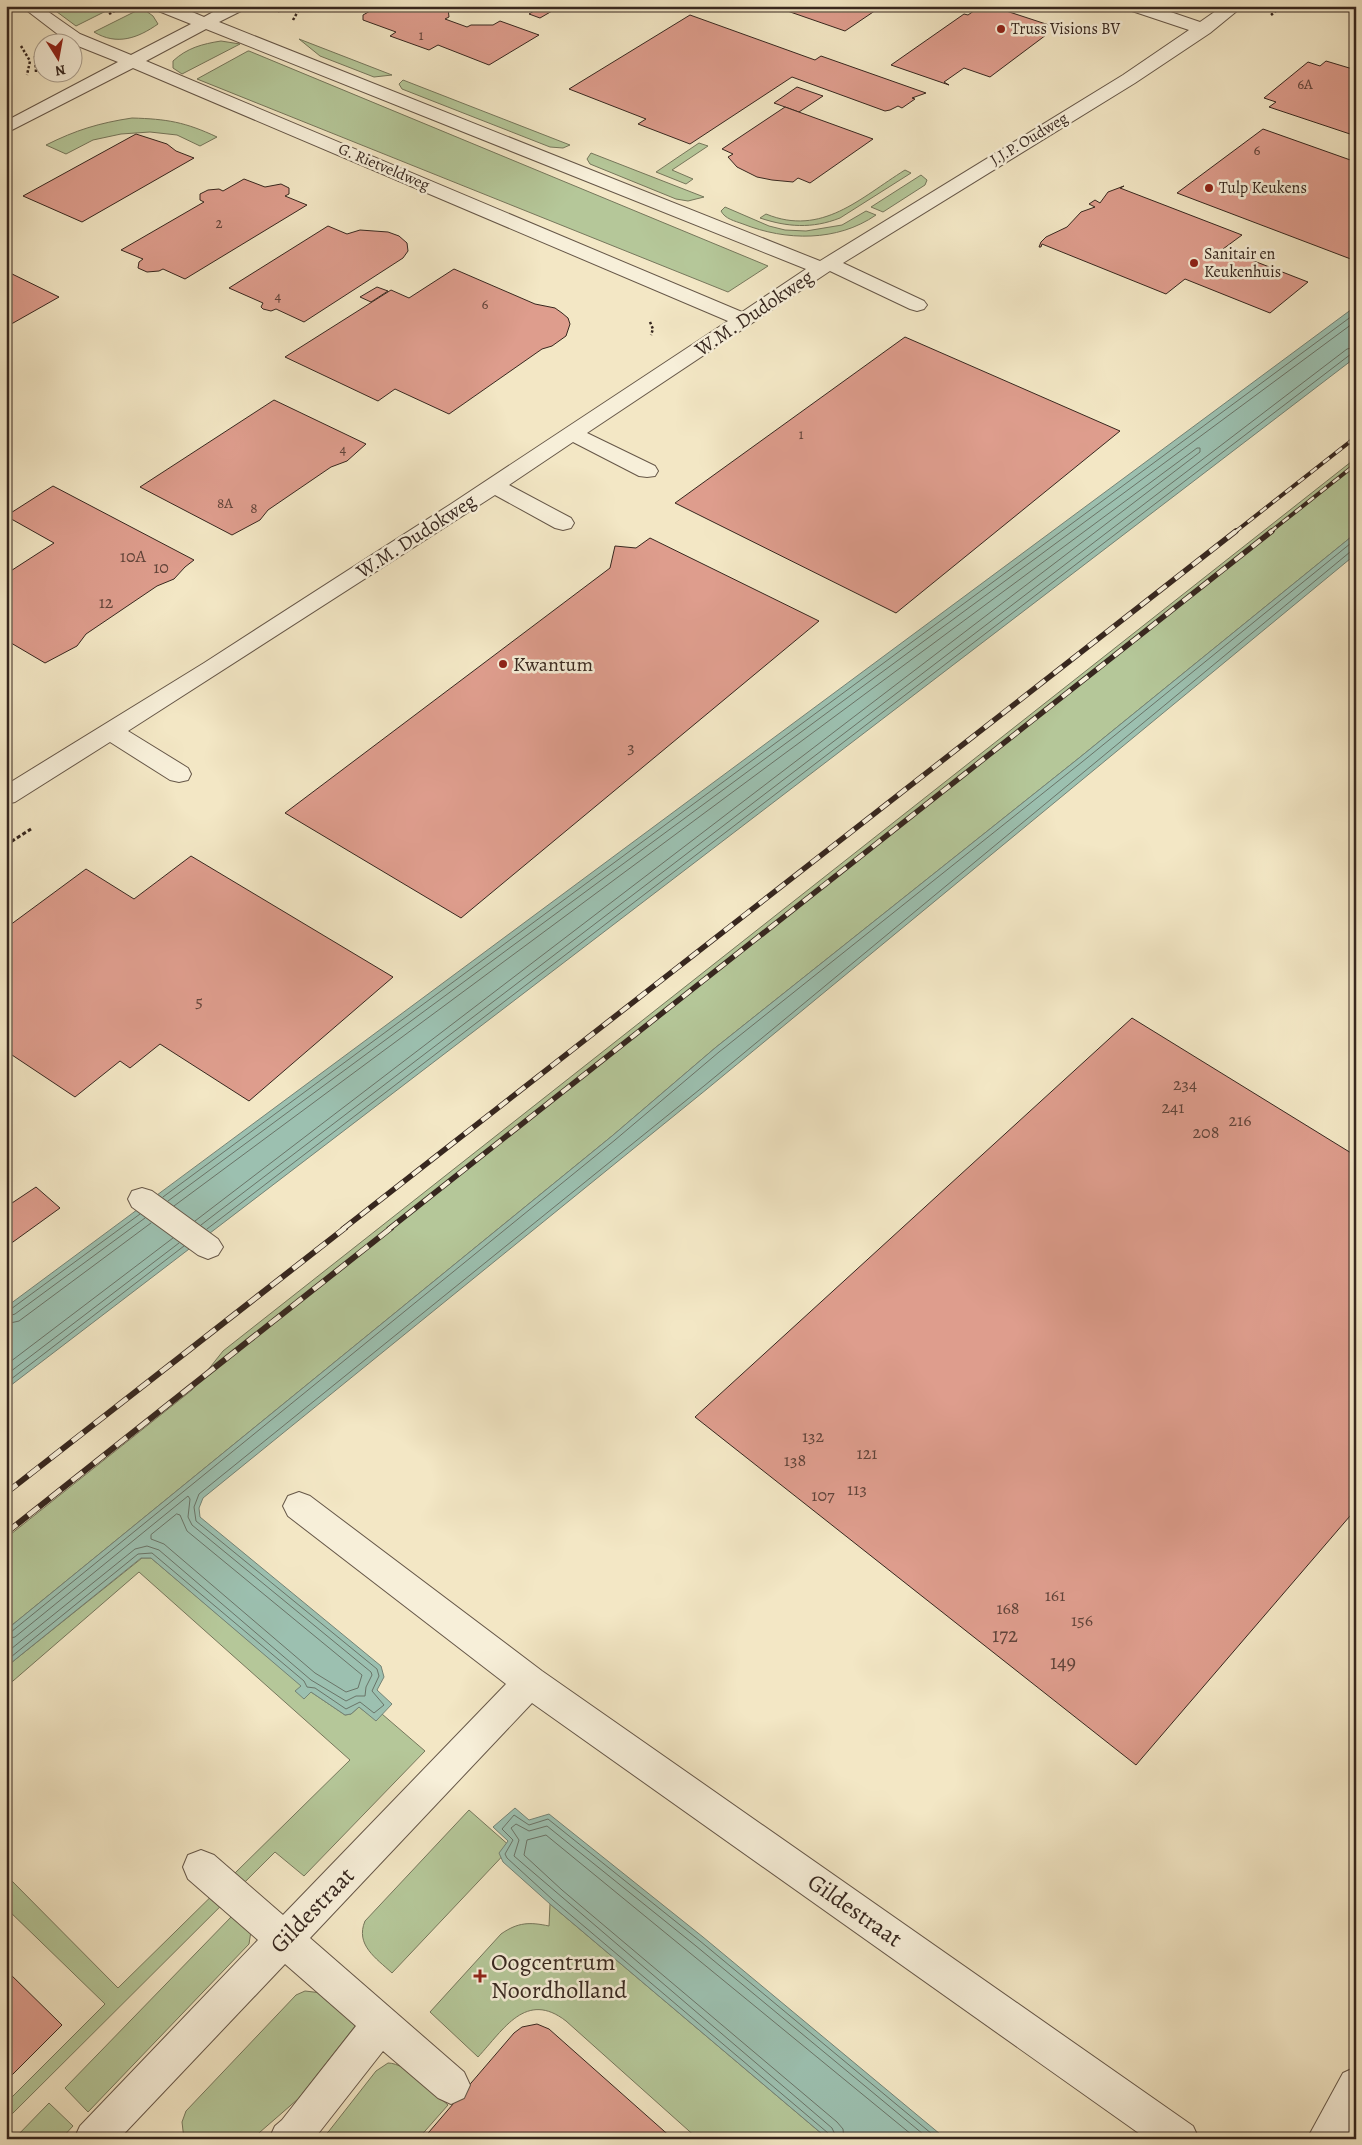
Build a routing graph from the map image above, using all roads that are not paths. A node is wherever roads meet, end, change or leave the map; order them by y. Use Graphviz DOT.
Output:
graph roads {
  1 [pos="29,6"];
  2 [pos="162,6"];
  3 [pos="237,6"];
  4 [pos="1135,6"];
  5 [pos="1235,6"];
  6 [pos="204,23"];
  7 [pos="1204,29"];
  8 [pos="132,62"];
  9 [pos="6,128"];
  10 [pos="824,266"];
  11 [pos="917,305"];
  12 [pos="744,320"];
  13 [pos="573,434"];
  14 [pos="647,471"];
  15 [pos="494,486"];
  16 [pos="563,523"];
  17 [pos="110,731"];
  18 [pos="179,774"];
  19 [pos="6,796"];
  20 [pos="142,1199"];
  21 [pos="208,1247"];
  22 [pos="299,1506"];
  23 [pos="530,1682"];
  24 [pos="201,1867"];
  25 [pos="283,1940"];
  26 [pos="381,2024"];
  27 [pos="451,2085"];
  28 [pos="1356,2086"];
  29 [pos="94,2138"];
  30 [pos="288,2139"];
  31 [pos="1180,2139"];
  32 [pos="1326,2139"];
  1 -- 8 [label="street, G. Rietveldweg"];
  2 -- 6 [label="street"];
  3 -- 6 [label="street"];
  4 -- 7 [label="street"];
  5 -- 7 [label="street, J.J.P. Oudweg"];
  6 -- 8 [label="street"];
  6 -- 10 [label="street"];
  7 -- 10 [label="street, J.J.P. Oudweg"];
  8 -- 9 [label="street"];
  8 -- 12 [label="street, G. Rietveldweg"];
  10 -- 11 [label="street"];
  10 -- 12 [label="street, W.M. Dudokweg"];
  12 -- 13 [label="street, W.M. Dudokweg"];
  13 -- 14 [label="street"];
  13 -- 15 [label="street, W.M. Dudokweg"];
  15 -- 16 [label="street"];
  15 -- 17 [label="street, W.M. Dudokweg"];
  17 -- 18 [label="street"];
  17 -- 19 [label="street, W.M. Dudokweg"];
  20 -- 21 [label="street"];
  22 -- 23 [label="street, Gildestraat"];
  23 -- 25 [label="street, Gildestraat"];
  23 -- 31 [label="street, Gildestraat"];
  24 -- 25 [label="street"];
  25 -- 26 [label="street"];
  25 -- 29 [label="street, Gildestraat"];
  26 -- 27 [label="street"];
  26 -- 30 [label="street"];
  28 -- 32 [label="street"];
}
